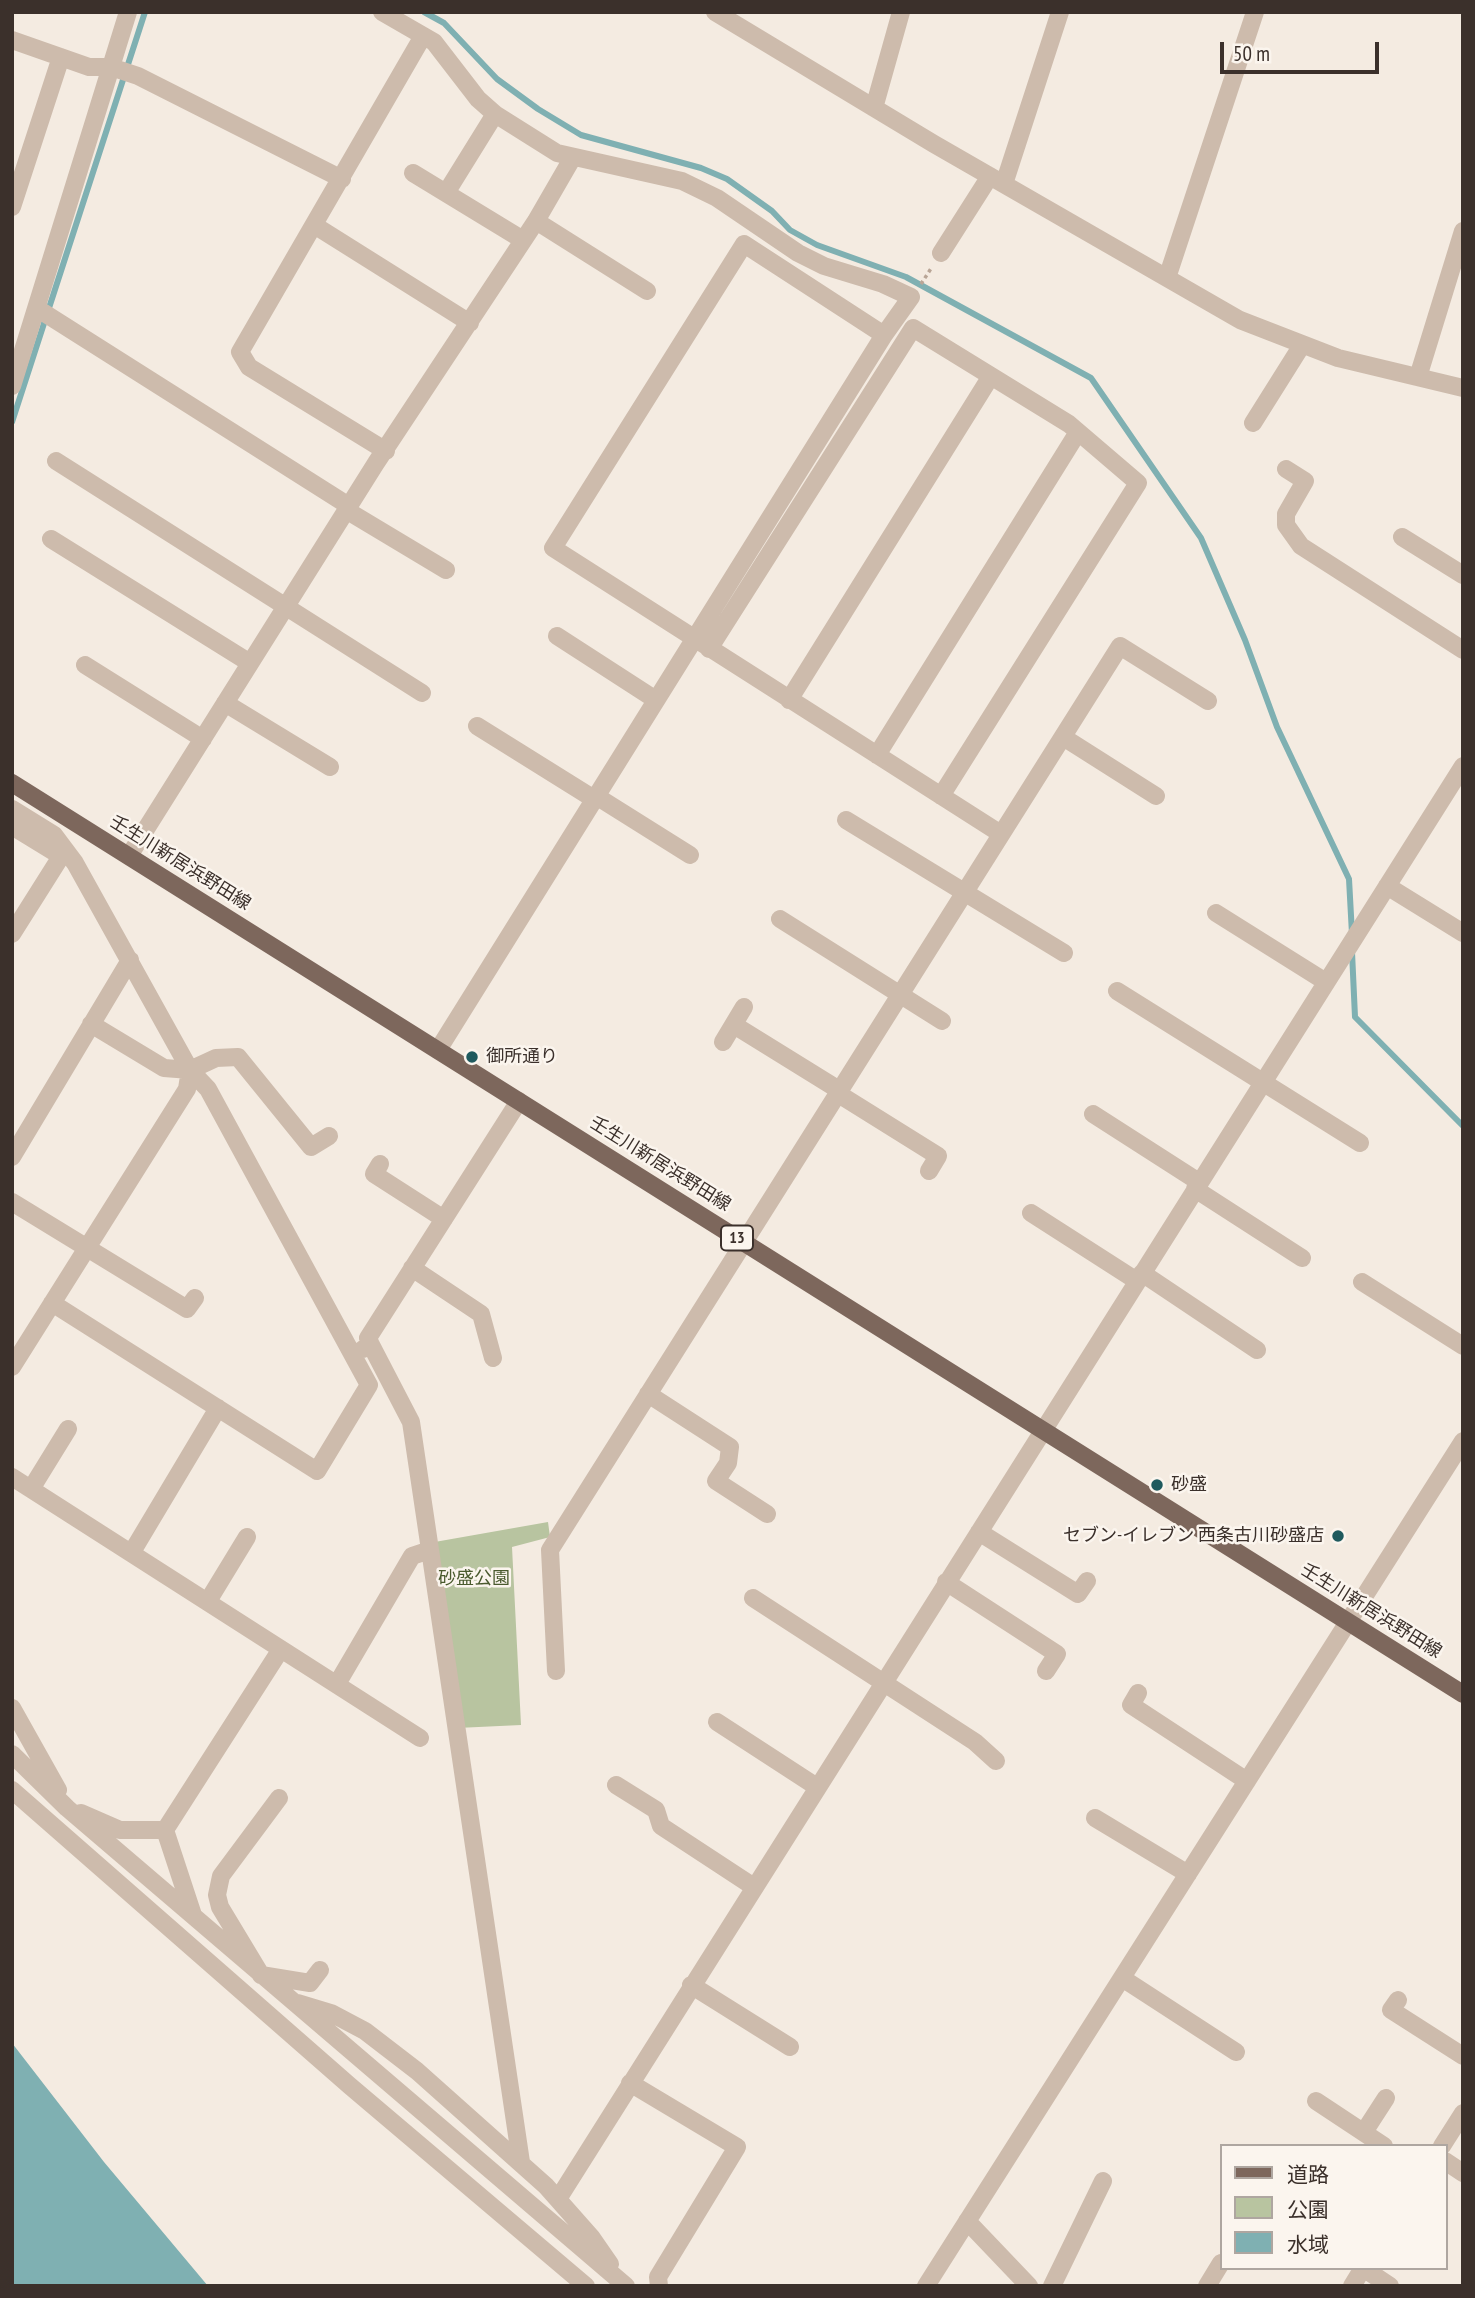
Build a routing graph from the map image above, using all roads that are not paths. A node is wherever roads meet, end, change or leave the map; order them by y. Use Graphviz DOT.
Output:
graph roads {
  1 [pos="128,12"];
  2 [pos="382,12"];
  3 [pos="715,12"];
  4 [pos="901,12"];
  5 [pos="1060,12"];
  6 [pos="1255,12"];
  7 [pos="423,36"];
  8 [pos="12,40"];
  9 [pos="61,57"];
  10 [pos="111,67"];
  11 [pos="874,108"];
  12 [pos="495,114"];
  13 [pos="573,157"];
  14 [pos="413,173"];
  15 [pos="342,179"];
  16 [pos="997,180"];
  17 [pos="446,193"];
  18 [pos="12,207"];
  19 [pos="536,221"];
  20 [pos="314,225"];
  21 [pos="1463,231"];
  22 [pos="523,240"];
  23 [pos="941,253"];
  24 [pos="1167,278"];
  25 [pos="647,291"];
  26 [pos="38,309"];
  27 [pos="470,323"];
  28 [pos="884,335"];
  29 [pos="1302,345"];
  30 [pos="860,372"];
  31 [pos="991,376"];
  32 [pos="1418,377"];
  33 [pos="877,383"];
  34 [pos="12,386"];
  35 [pos="1463,388"];
  36 [pos="1253,424"];
  37 [pos="1078,432"];
  38 [pos="386,451"];
  39 [pos="56,461"];
  40 [pos="1286,469"];
  41 [pos="782,498"];
  42 [pos="348,508"];
  43 [pos="799,508"];
  44 [pos="1402,537"];
  45 [pos="51,539"];
  46 [pos="754,543"];
  47 [pos="770,553"];
  48 [pos="446,570"];
  49 [pos="1463,575"];
  50 [pos="733,576"];
  51 [pos="749,586"];
  52 [pos="286,606"];
  53 [pos="557,636"];
  54 [pos="701,644"];
  55 [pos="1463,650"];
  56 [pos="250,663"];
  57 [pos="85,665"];
  58 [pos="422,693"];
  59 [pos="656,699"];
  60 [pos="789,700"];
  61 [pos="1208,701"];
  62 [pos="225,703"];
  63 [pos="477,726"];
  64 [pos="1063,737"];
  65 [pos="203,739"];
  66 [pos="877,755"];
  67 [pos="330,767"];
  68 [pos="1460,778"];
  69 [pos="12,783"];
  70 [pos="941,796"];
  71 [pos="1156,796"];
  72 [pos="595,798"];
  73 [pos="12,809"];
  74 [pos="846,820"];
  75 [pos="12,826"];
  76 [pos="1001,834"];
  77 [pos="63,853"];
  78 [pos="690,855"];
  79 [pos="129,856"];
  80 [pos="1387,886"];
  81 [pos="964,893"];
  82 [pos="1216,913"];
  83 [pos="780,919"];
  84 [pos="1463,933"];
  85 [pos="12,934"];
  86 [pos="1063,953"];
  87 [pos="130,960"];
  88 [pos="1326,982"];
  89 [pos="1117,991"];
  90 [pos="900,994"];
  91 [pos="744,1007"];
  92 [pos="942,1021"];
  93 [pos="91,1024"];
  94 [pos="734,1025"];
  95 [pos="723,1042"];
  96 [pos="438,1050"];
  97 [pos="190,1070"];
  98 [pos="1263,1082"];
  99 [pos="838,1092"];
  100 [pos="519,1101"];
  101 [pos="1093,1114"];
  102 [pos="330,1136"];
  103 [pos="1360,1143"];
  104 [pos="12,1157"];
  105 [pos="380,1164"];
  106 [pos="929,1171"];
  107 [pos="1197,1186"];
  108 [pos="12,1202"];
  109 [pos="1031,1213"];
  110 [pos="444,1219"];
  111 [pos="743,1241"];
  112 [pos="88,1247"];
  113 [pos="1302,1258"];
  114 [pos="412,1268"];
  115 [pos="1139,1277"];
  116 [pos="1362,1282"];
  117 [pos="195,1298"];
  118 [pos="52,1303"];
  119 [pos="1463,1346"];
  120 [pos="363,1350"];
  121 [pos="1257,1350"];
  122 [pos="493,1357"];
  123 [pos="12,1366"];
  124 [pos="648,1394"];
  125 [pos="218,1408"];
  126 [pos="68,1429"];
  127 [pos="1043,1430"];
  128 [pos="1463,1441"];
  129 [pos="12,1477"];
  130 [pos="31,1489"];
  131 [pos="767,1514"];
  132 [pos="979,1532"];
  133 [pos="247,1537"];
  134 [pos="132,1552"];
  135 [pos="423,1552"];
  136 [pos="1087,1581"];
  137 [pos="946,1582"];
  138 [pos="753,1598"];
  139 [pos="208,1601"];
  140 [pos="1348,1622"];
  141 [pos="282,1649"];
  142 [pos="556,1671"];
  143 [pos="1046,1671"];
  144 [pos="883,1682"];
  145 [pos="337,1684"];
  146 [pos="1138,1693"];
  147 [pos="1463,1694"];
  148 [pos="12,1708"];
  149 [pos="717,1722"];
  150 [pos="420,1738"];
  151 [pos="12,1754"];
  152 [pos="996,1760"];
  153 [pos="1247,1781"];
  154 [pos="616,1785"];
  155 [pos="817,1787"];
  156 [pos="12,1790"];
  157 [pos="279,1798"];
  158 [pos="67,1808"];
  159 [pos="1096,1818"];
  160 [pos="165,1830"];
  161 [pos="1188,1874"];
  162 [pos="754,1887"];
  163 [pos="193,1916"];
  164 [pos="320,1970"];
  165 [pos="261,1975"];
  166 [pos="1122,1978"];
  167 [pos="691,1985"];
  168 [pos="1398,2000"];
  169 [pos="291,2001"];
  170 [pos="790,2047"];
  171 [pos="1236,2052"];
  172 [pos="1463,2056"];
  173 [pos="630,2082"];
  174 [pos="1386,2098"];
  175 [pos="1316,2101"];
  176 [pos="1463,2113"];
  177 [pos="1364,2132"];
  178 [pos="1381,2144"];
  179 [pos="1443,2144"];
  180 [pos="521,2162"];
  181 [pos="1447,2162"];
  182 [pos="1463,2173"];
  183 [pos="1102,2181"];
  184 [pos="558,2199"];
  185 [pos="967,2221"];
  186 [pos="1220,2265"];
  187 [pos="1362,2270"];
  188 [pos="1366,2270"];
  189 [pos="621,2282"];
  190 [pos="586,2286"];
  191 [pos="659,2286"];
  192 [pos="926,2286"];
  193 [pos="1029,2286"];
  194 [pos="1052,2286"];
  195 [pos="1207,2286"];
  196 [pos="1352,2286"];
  197 [pos="1390,2286"];
  1 -- 10 [label="street"];
  2 -- 7 [label="street"];
  3 -- 11 [label="street"];
  4 -- 11 [label="street"];
  5 -- 16 [label="street"];
  6 -- 24 [label="street"];
  7 -- 12 [label="street"];
  7 -- 15 [label="street"];
  8 -- 9 [label="street"];
  9 -- 10 [label="street"];
  9 -- 18 [label="street"];
  10 -- 15 [label="street"];
  10 -- 26 [label="street"];
  11 -- 16 [label="street"];
  12 -- 13 [label="street"];
  12 -- 17 [label="street"];
  13 -- 19 [label="street"];
  13 -- 28 [label="street"];
  14 -- 17 [label="street"];
  15 -- 20 [label="street"];
  16 -- 23 [label="street"];
  16 -- 24 [label="street"];
  17 -- 22 [label="street"];
  19 -- 22 [label="street"];
  19 -- 25 [label="street"];
  20 -- 27 [label="street"];
  20 -- 38 [label="street"];
  21 -- 32 [label="street"];
  22 -- 27 [label="street"];
  24 -- 29 [label="street"];
  26 -- 34 [label="street"];
  26 -- 42 [label="street"];
  27 -- 38 [label="street"];
  28 -- 30 [label="street"];
  28 -- 54 [label="street"];
  29 -- 32 [label="street"];
  29 -- 36 [label="street"];
  30 -- 33 [label="street"];
  30 -- 41 [label="street"];
  31 -- 33 [label="street"];
  31 -- 37 [label="street"];
  31 -- 60 [label="street"];
  32 -- 35 [label="street"];
  33 -- 43 [label="street"];
  37 -- 66 [label="street"];
  37 -- 70 [label="street"];
  38 -- 42 [label="street"];
  39 -- 52 [label="street"];
  40 -- 55 [label="street"];
  41 -- 43 [label="street"];
  41 -- 46 [label="street"];
  42 -- 48 [label="street"];
  42 -- 52 [label="street"];
  43 -- 47 [label="street"];
  44 -- 49 [label="street"];
  45 -- 56 [label="street"];
  46 -- 47 [label="street"];
  46 -- 50 [label="street"];
  47 -- 51 [label="street"];
  50 -- 51 [label="street"];
  50 -- 54 [label="street"];
  51 -- 54 [label="street"];
  52 -- 56 [label="street"];
  52 -- 58 [label="street"];
  53 -- 59 [label="street"];
  54 -- 59 [label="street"];
  54 -- 60 [label="street"];
  56 -- 62 [label="street"];
  57 -- 65 [label="street"];
  59 -- 72 [label="street"];
  60 -- 66 [label="street"];
  61 -- 64 [label="street"];
  62 -- 65 [label="street"];
  62 -- 67 [label="street"];
  63 -- 72 [label="street"];
  64 -- 71 [label="street"];
  64 -- 76 [label="street"];
  65 -- 79 [label="street"];
  66 -- 70 [label="street"];
  68 -- 80 [label="street"];
  69 -- 79 [label="main road, 壬生川新居浜野田線 / 13"];
  70 -- 76 [label="street"];
  72 -- 78 [label="street"];
  72 -- 96 [label="street"];
  73 -- 77 [label="street"];
  74 -- 81 [label="street"];
  75 -- 77 [label="street"];
  76 -- 81 [label="street"];
  77 -- 85 [label="street"];
  77 -- 87 [label="street"];
  79 -- 96 [label="main road, 壬生川新居浜野田線 / 13"];
  80 -- 84 [label="street"];
  80 -- 88 [label="street"];
  81 -- 86 [label="street"];
  81 -- 90 [label="street"];
  82 -- 88 [label="street"];
  83 -- 90 [label="street"];
  87 -- 93 [label="street"];
  87 -- 97 [label="street"];
  88 -- 98 [label="street"];
  89 -- 98 [label="street"];
  90 -- 92 [label="street"];
  90 -- 99 [label="street"];
  91 -- 94 [label="street"];
  93 -- 97 [label="street"];
  93 -- 104 [label="street"];
  94 -- 95 [label="street"];
  94 -- 99 [label="street"];
  96 -- 100 [label="main road, 壬生川新居浜野田線 / 13"];
  97 -- 102 [label="street"];
  97 -- 112 [label="street"];
  97 -- 120 [label="street"];
  98 -- 103 [label="street"];
  98 -- 107 [label="street"];
  99 -- 106 [label="street"];
  99 -- 111 [label="street"];
  100 -- 110 [label="street"];
  100 -- 111 [label="main road, 壬生川新居浜野田線 / 13"];
  101 -- 107 [label="street"];
  105 -- 110 [label="street"];
  107 -- 113 [label="street"];
  107 -- 115 [label="street"];
  108 -- 112 [label="street"];
  109 -- 115 [label="street"];
  110 -- 114 [label="street"];
  111 -- 124 [label="street"];
  111 -- 127 [label="main road, 壬生川新居浜野田線 / 13"];
  112 -- 117 [label="street"];
  112 -- 118 [label="street"];
  114 -- 120 [label="street"];
  114 -- 122 [label="street"];
  115 -- 121 [label="street"];
  115 -- 127 [label="street"];
  116 -- 119 [label="street"];
  118 -- 123 [label="street"];
  118 -- 125 [label="street"];
  120 -- 125 [label="street"];
  120 -- 135 [label="street"];
  124 -- 131 [label="street"];
  124 -- 142 [label="street"];
  125 -- 134 [label="street"];
  126 -- 130 [label="street"];
  127 -- 132 [label="street"];
  127 -- 140 [label="main road, 壬生川新居浜野田線 / 13"];
  128 -- 140 [label="street"];
  129 -- 130 [label="street"];
  130 -- 134 [label="street"];
  132 -- 136 [label="street"];
  132 -- 137 [label="street"];
  133 -- 139 [label="street"];
  134 -- 139 [label="street"];
  135 -- 145 [label="street"];
  135 -- 180 [label="street"];
  137 -- 143 [label="street"];
  137 -- 144 [label="street"];
  138 -- 144 [label="street"];
  139 -- 141 [label="street"];
  140 -- 147 [label="main road, 壬生川新居浜野田線 / 13"];
  140 -- 153 [label="street"];
  141 -- 145 [label="street"];
  141 -- 160 [label="street"];
  144 -- 152 [label="street"];
  144 -- 155 [label="street"];
  145 -- 150 [label="street"];
  146 -- 153 [label="street"];
  148 -- 158 [label="street"];
  149 -- 155 [label="street"];
  151 -- 158 [label="street"];
  153 -- 161 [label="street"];
  154 -- 162 [label="street"];
  155 -- 162 [label="street"];
  156 -- 190 [label="street"];
  157 -- 165 [label="street"];
  158 -- 160 [label="street"];
  158 -- 163 [label="street"];
  159 -- 161 [label="street"];
  160 -- 163 [label="street"];
  161 -- 166 [label="street"];
  162 -- 167 [label="street"];
  163 -- 165 [label="street"];
  164 -- 165 [label="street"];
  165 -- 169 [label="street"];
  166 -- 171 [label="street"];
  166 -- 185 [label="street"];
  167 -- 170 [label="street"];
  167 -- 173 [label="street"];
  168 -- 172 [label="street"];
  169 -- 180 [label="street"];
  169 -- 189 [label="street"];
  173 -- 184 [label="street"];
  173 -- 191 [label="street"];
  174 -- 177 [label="street"];
  175 -- 177 [label="street"];
  176 -- 179 [label="street"];
  177 -- 178 [label="street"];
  180 -- 184 [label="street"];
  181 -- 182 [label="street"];
  183 -- 194 [label="street"];
  184 -- 189 [label="street"];
  185 -- 192 [label="street"];
  185 -- 193 [label="street"];
  186 -- 195 [label="street"];
  187 -- 196 [label="street"];
  188 -- 197 [label="street"];
}
